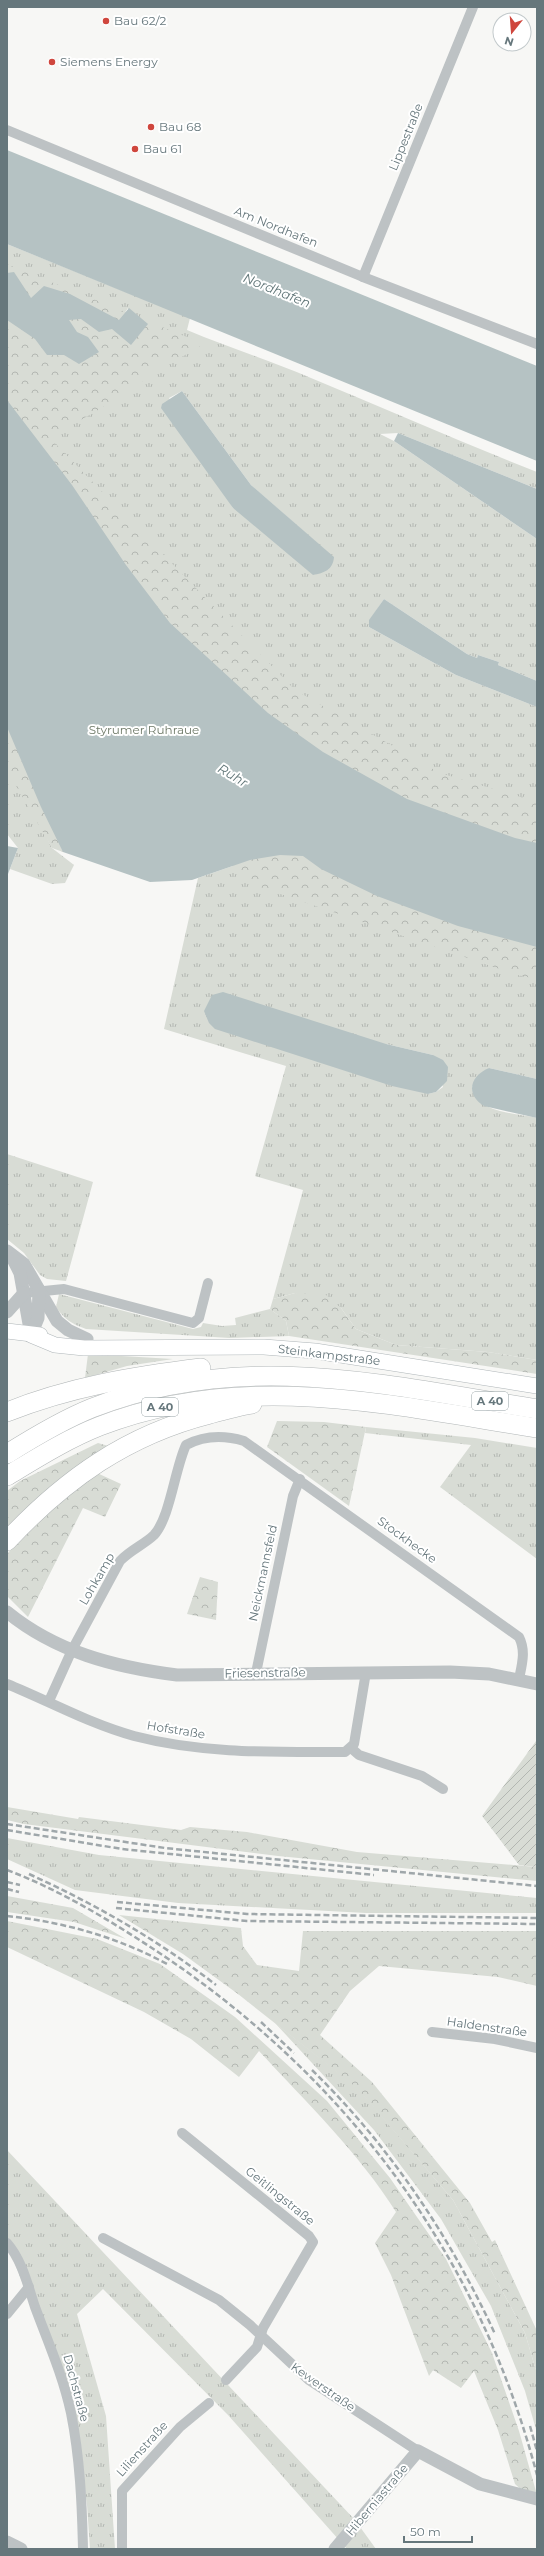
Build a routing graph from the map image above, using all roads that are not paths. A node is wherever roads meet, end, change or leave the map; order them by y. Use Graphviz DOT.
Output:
graph roads {
  1 [pos="473,7"];
  2 [pos="7,130"];
  3 [pos="364,276"];
  4 [pos="537,344"];
  5 [pos="9,1252"];
  6 [pos="208,1282"];
  7 [pos="39,1290"];
  8 [pos="24,1293"];
  9 [pos="7,1312"];
  10 [pos="7,1331"];
  11 [pos="31,1335"];
  12 [pos="87,1339"];
  13 [pos="119,1346"];
  14 [pos="302,1375"];
  15 [pos="537,1386"];
  16 [pos="328,1397"];
  17 [pos="537,1409"];
  18 [pos="7,1412"];
  19 [pos="537,1428"];
  20 [pos="244,1440"];
  21 [pos="7,1454"];
  22 [pos="7,1476"];
  23 [pos="300,1479"];
  24 [pos="7,1541"];
  25 [pos="7,1612"];
  26 [pos="72,1650"];
  27 [pos="366,1672"];
  28 [pos="256,1673"];
  29 [pos="519,1679"];
  30 [pos="7,1684"];
  31 [pos="537,1684"];
  32 [pos="49,1701"];
  33 [pos="351,1748"];
  34 [pos="443,1789"];
  35 [pos="432,2032"];
  36 [pos="537,2048"];
  37 [pos="182,2133"];
  38 [pos="102,2238"];
  39 [pos="7,2243"];
  40 [pos="29,2287"];
  41 [pos="7,2314"];
  42 [pos="262,2336"];
  43 [pos="226,2380"];
  44 [pos="209,2403"];
  45 [pos="418,2451"];
  46 [pos="537,2499"];
  47 [pos="7,2542"];
  48 [pos="21,2549"];
  49 [pos="84,2549"];
  50 [pos="122,2549"];
  51 [pos="335,2549"];
  1 -- 3 [label="street, Lippestraße"];
  2 -- 3 [label="street, Am Nordhafen"];
  3 -- 4 [label="street, Am Nordhafen"];
  5 -- 7 [label="street"];
  5 -- 8 [label="street"];
  6 -- 7 [label="street"];
  7 -- 8 [label="street"];
  7 -- 11 [label="street"];
  7 -- 12 [label="street"];
  8 -- 9 [label="street"];
  8 -- 11 [label="street"];
  10 -- 11 [label="main road, Steinkampstraße"];
  11 -- 12 [label="main road, Steinkampstraße"];
  11 -- 13 [label="main road, Steinkampstraße"];
  12 -- 13 [label="main road, Steinkampstraße"];
  13 -- 15 [label="main road, Steinkampstraße"];
  14 -- 17 [label="highway, A 40"];
  14 -- 18 [label="highway"];
  14 -- 21 [label="highway, A 40"];
  16 -- 19 [label="highway, A 40"];
  16 -- 22 [label="highway, A 40"];
  16 -- 24 [label="highway"];
  20 -- 23 [label="street, Stockhecke"];
  20 -- 26 [label="street, Lohkamp"];
  23 -- 28 [label="street, Neickmannsfeld"];
  23 -- 29 [label="street, Stockhecke"];
  25 -- 26 [label="street, Friesenstraße"];
  26 -- 28 [label="street, Friesenstraße"];
  26 -- 32 [label="street, Lohkamp"];
  27 -- 28 [label="street, Friesenstraße"];
  27 -- 29 [label="street, Friesenstraße"];
  27 -- 33 [label="street"];
  29 -- 31 [label="street, Friesenstraße"];
  30 -- 32 [label="street, Hofstraße"];
  32 -- 33 [label="street, Hofstraße"];
  33 -- 34 [label="street"];
  35 -- 36 [label="street, Haldenstraße"];
  37 -- 42 [label="street, Geitlingstraße"];
  38 -- 42 [label="street, Kewerstraße"];
  39 -- 40 [label="street, Dachstraße"];
  40 -- 41 [label="street"];
  40 -- 49 [label="street, Dachstraße"];
  42 -- 43 [label="street"];
  42 -- 45 [label="street, Kewerstraße"];
  44 -- 50 [label="street, Lilienstraße"];
  45 -- 46 [label="street, Kewerstraße"];
  45 -- 51 [label="street, Hiberniastraße"];
  47 -- 48 [label="street"];
}
